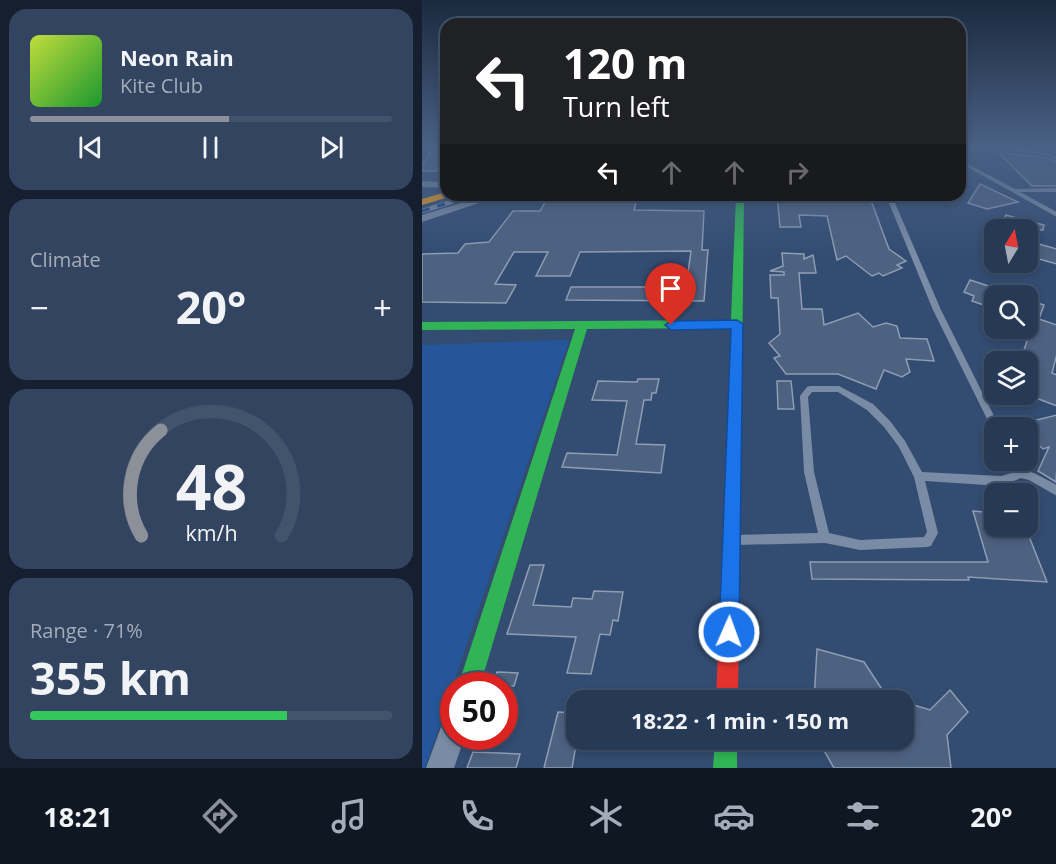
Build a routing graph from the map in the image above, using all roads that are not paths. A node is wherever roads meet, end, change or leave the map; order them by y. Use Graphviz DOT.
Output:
graph roads {
  1 [pos="999,183"];
  2 [pos="422,184"];
  3 [pos="440,186"];
  4 [pos="440,188"];
  5 [pos="1056,190"];
  6 [pos="1014,191"];
  7 [pos="422,194"];
  8 [pos="440,197"];
  9 [pos="479,201"];
  10 [pos="740,201"];
  11 [pos="892,201"];
  12 [pos="422,202"];
  13 [pos="1056,215"];
  14 [pos="422,219"];
  15 [pos="737,324"];
  16 [pos="422,326"];
  17 [pos="582,327"];
  18 [pos="990,417"];
  19 [pos="1020,471"];
  20 [pos="1021,474"];
  21 [pos="919,476"];
  22 [pos="1056,491"];
  23 [pos="825,538"];
  24 [pos="732,540"];
  25 [pos="473,672"];
  26 [pos="727,690"];
  27 [pos="446,750"];
  28 [pos="726,750"];
  29 [pos="440,768"];
  30 [pos="725,768"];
  1 -- 6 [label="lane"];
  2 -- 3 [label="street"];
  4 -- 7 [label="main road"];
  5 -- 6 [label="lane"];
  6 -- 13 [label="lane"];
  8 -- 12 [label="main road"];
  9 -- 14 [label="street"];
  10 -- 15 [label="main road"];
  11 -- 18 [label="lane"];
  15 -- 17 [label="main road"];
  15 -- 24 [label="main road"];
  16 -- 17 [label="main road"];
  17 -- 25 [label="main road"];
  19 -- 20 [label="lane"];
  20 -- 21 [label="lane"];
  20 -- 22 [label="lane"];
  21 -- 23 [label="lane"];
  21 -- 23 [label="lane"];
  23 -- 24 [label="lane"];
  24 -- 26 [label="main road"];
  27 -- 29 [label="street"];
  28 -- 30 [label="main road"];
}
